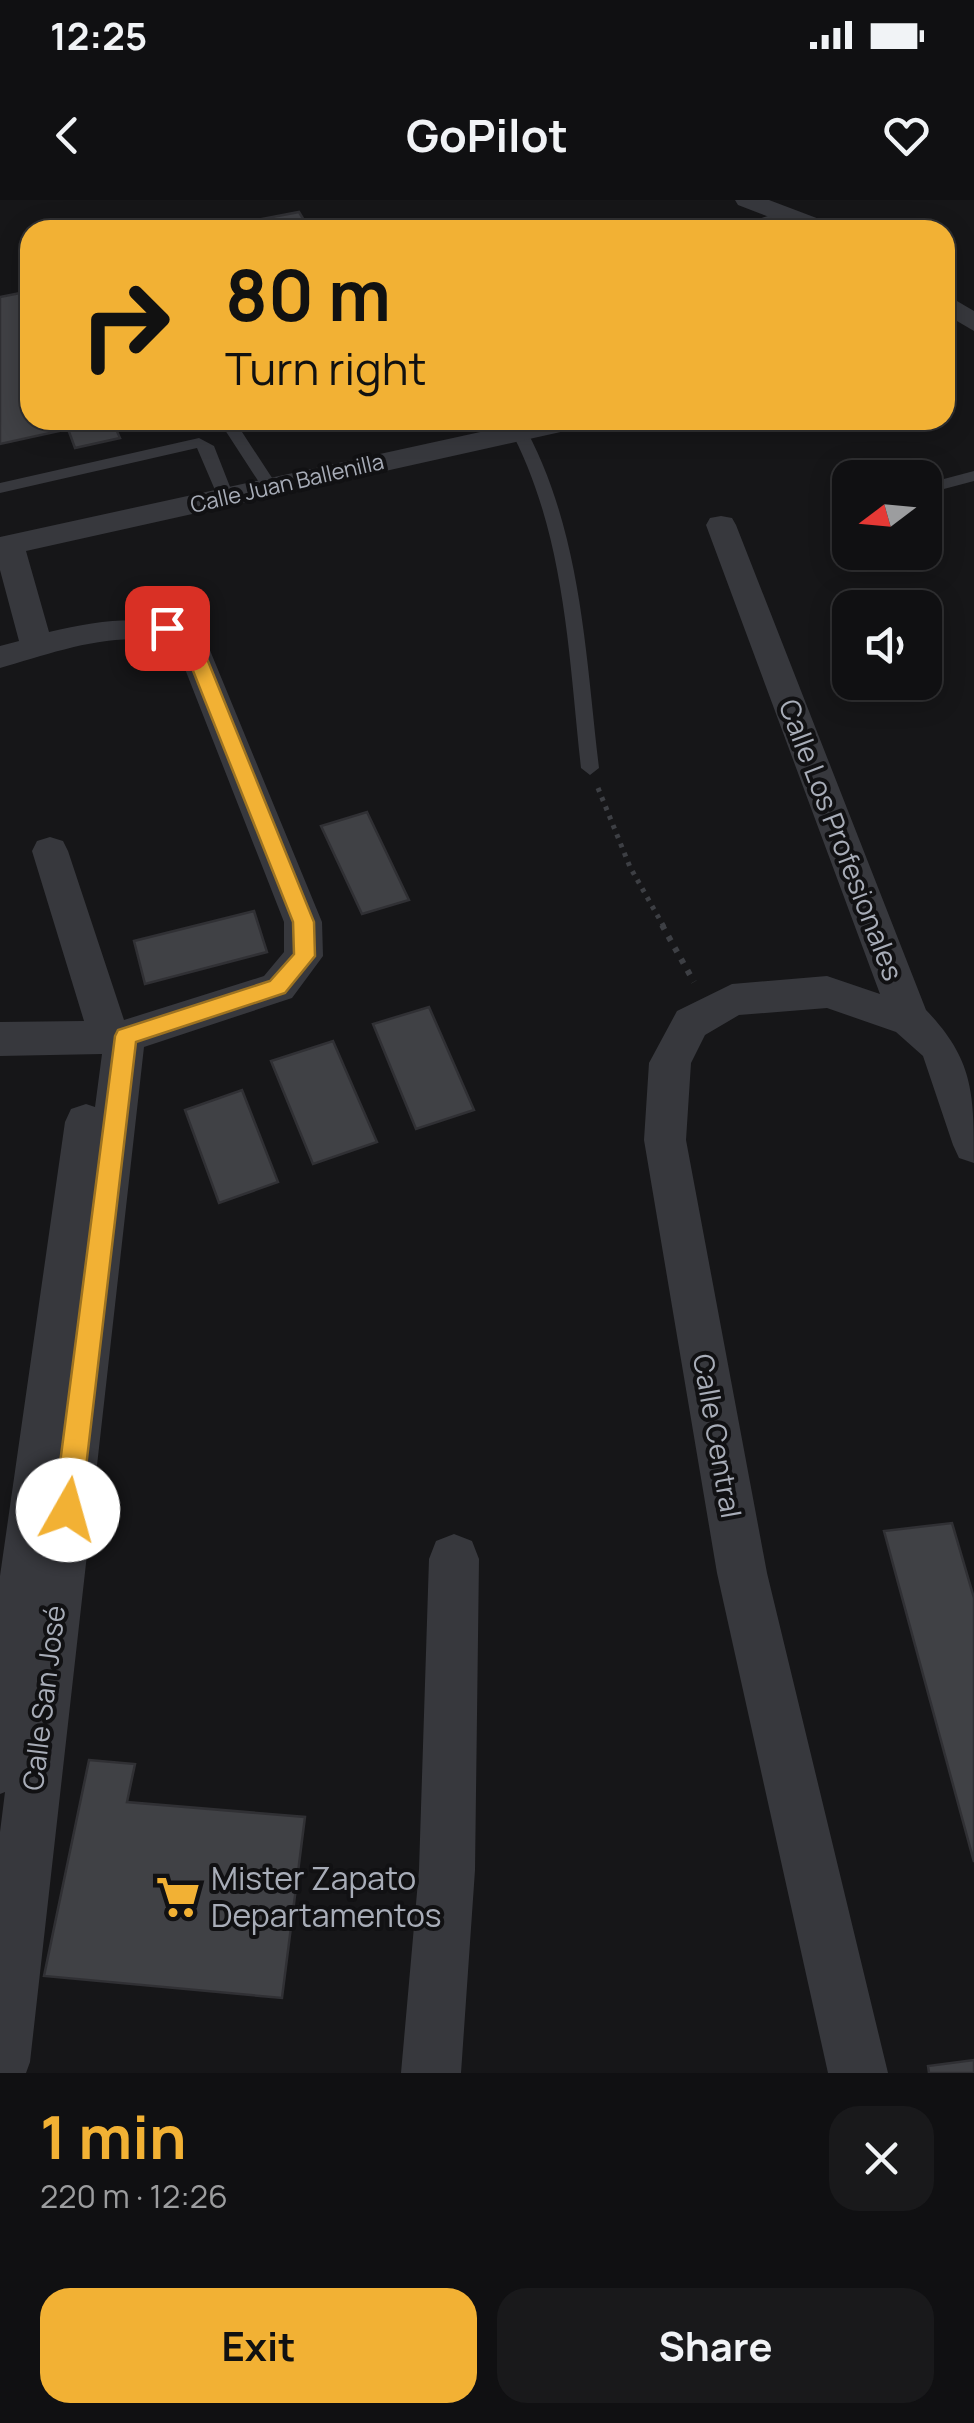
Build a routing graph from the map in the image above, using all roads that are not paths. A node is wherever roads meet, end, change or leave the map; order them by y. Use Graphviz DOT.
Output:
graph roads {
  1 [pos="747,200"];
  2 [pos="786,215"];
  3 [pos="767,220"];
  4 [pos="799,220"];
  5 [pos="233,430"];
  6 [pos="501,430"];
  7 [pos="519,430"];
  8 [pos="237,436"];
  9 [pos="199,443"];
  10 [pos="974,476"];
  11 [pos="942,484"];
  12 [pos="270,487"];
  13 [pos="0,488"];
  14 [pos="226,497"];
  15 [pos="720,525"];
  16 [pos="4,546"];
  17 [pos="19,652"];
  18 [pos="590,768"];
  19 [pos="50,851"];
  20 [pos="910,1020"];
  21 [pos="111,1037"];
  22 [pos="0,1039"];
  23 [pos="974,1145"];
  24 [pos="454,1559"];
  25 [pos="0,1767"];
  26 [pos="0,2062"];
  27 [pos="431,2073"];
  28 [pos="858,2073"];
  1 -- 2 [label="street"];
  2 -- 3 [label="lane"];
  2 -- 4 [label="street"];
  5 -- 8 [label="lane"];
  6 -- 12 [label="street, Calle Juan Ballenilla"];
  7 -- 18 [label="lane"];
  8 -- 9 [label="lane"];
  8 -- 12 [label="lane"];
  9 -- 13 [label="lane"];
  9 -- 14 [label="lane"];
  10 -- 11 [label="lane"];
  12 -- 14 [label="street, Calle Juan Ballenilla"];
  14 -- 16 [label="street, Calle Juan Ballenilla"];
  15 -- 20 [label="street, Calle Los Profesionales"];
  16 -- 17 [label="street"];
  17 -- 21 [label="street"];
  19 -- 21 [label="street"];
  20 -- 23 [label="street, Calle Los Profesionales"];
  20 -- 28 [label="street, Calle Central"];
  21 -- 22 [label="street"];
  21 -- 25 [label="street, Calle San José"];
  21 -- 26 [label="street, Calle San José"];
  24 -- 27 [label="street"];
}
